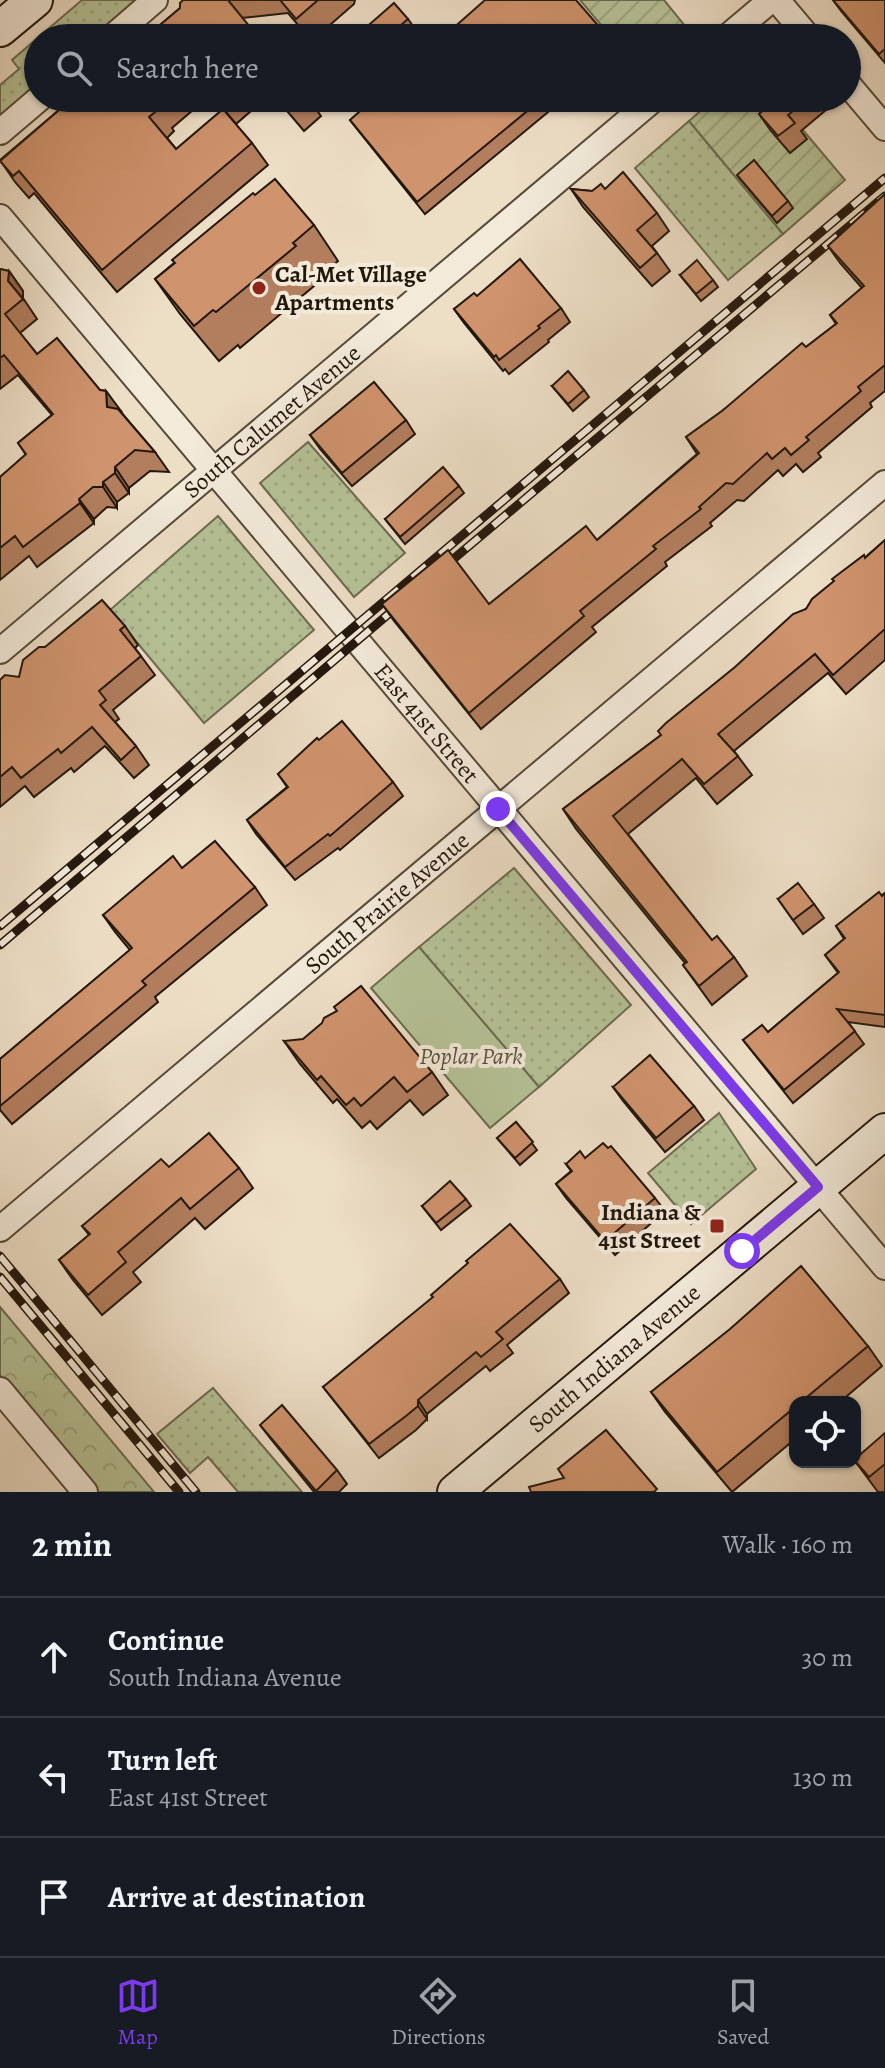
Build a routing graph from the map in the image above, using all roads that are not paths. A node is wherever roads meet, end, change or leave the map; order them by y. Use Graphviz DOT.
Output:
graph roads {
  1 [pos="35,0"];
  2 [pos="155,0"];
  3 [pos="771,0"];
  4 [pos="777,0"];
  5 [pos="127,24"];
  6 [pos="743,24"];
  7 [pos="797,24"];
  8 [pos="0,29"];
  9 [pos="861,100"];
  10 [pos="24,112"];
  11 [pos="638,112"];
  12 [pos="885,128"];
  13 [pos="0,132"];
  14 [pos="0,217"];
  15 [pos="214,470"];
  16 [pos="885,483"];
  17 [pos="0,651"];
  18 [pos="498,809"];
  19 [pos="885,1131"];
  20 [pos="818,1187"];
  21 [pos="0,1229"];
  22 [pos="885,1267"];
  23 [pos="0,1390"];
  24 [pos="85,1492"];
  25 [pos="455,1492"];
  1 -- 8 [label="street"];
  2 -- 5 [label="street"];
  3 -- 6 [label="street"];
  4 -- 7 [label="street"];
  9 -- 12 [label="street"];
  10 -- 13 [label="street"];
  11 -- 15 [label="street, South Calumet Avenue"];
  14 -- 15 [label="street, East 41st Street"];
  15 -- 17 [label="street, South Calumet Avenue"];
  15 -- 18 [label="street, East 41st Street"];
  16 -- 18 [label="street, South Prairie Avenue"];
  18 -- 20 [label="street, East 41st Street"];
  18 -- 21 [label="street, South Prairie Avenue"];
  19 -- 20 [label="street, South Indiana Avenue"];
  20 -- 22 [label="street, East 41st Street"];
  20 -- 25 [label="street, South Indiana Avenue"];
  23 -- 24 [label="street"];
}
